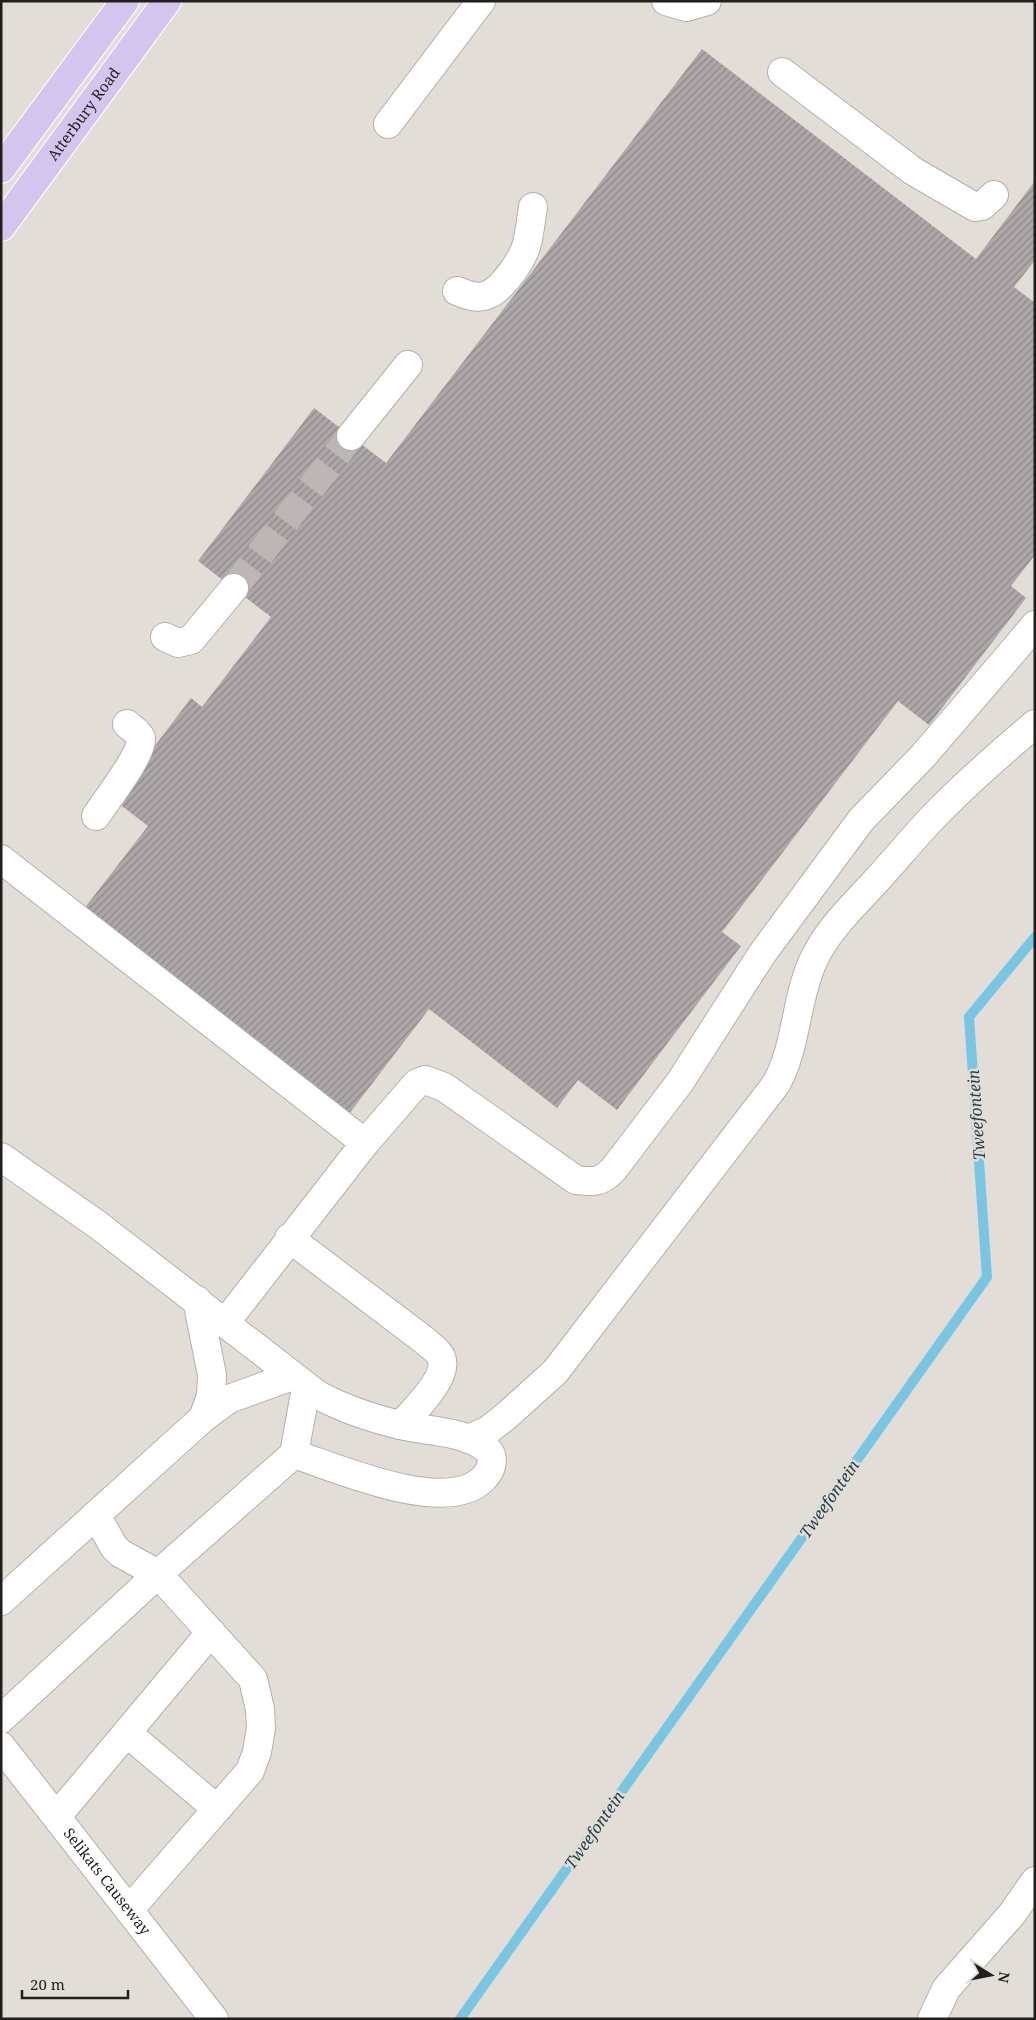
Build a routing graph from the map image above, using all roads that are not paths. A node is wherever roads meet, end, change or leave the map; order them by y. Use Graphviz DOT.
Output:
graph roads {
  1 [pos="125,1"];
  2 [pos="167,1"];
  3 [pos="481,1"];
  4 [pos="666,1"];
  5 [pos="707,1"];
  6 [pos="782,72"];
  7 [pos="388,124"];
  8 [pos="1,169"];
  9 [pos="994,195"];
  10 [pos="532,207"];
  11 [pos="1,227"];
  12 [pos="457,291"];
  13 [pos="408,365"];
  14 [pos="351,436"];
  15 [pos="234,588"];
  16 [pos="1035,625"];
  17 [pos="165,637"];
  18 [pos="127,724"];
  19 [pos="1035,724"];
  20 [pos="96,816"];
  21 [pos="1,859"];
  22 [pos="364,1143"];
  23 [pos="1,1157"];
  24 [pos="289,1238"];
  25 [pos="196,1300"];
  26 [pos="225,1323"];
  27 [pos="299,1382"];
  28 [pos="203,1418"];
  29 [pos="401,1425"];
  30 [pos="468,1439"];
  31 [pos="294,1454"];
  32 [pos="96,1515"];
  33 [pos="158,1574"];
  34 [pos="1,1601"];
  35 [pos="211,1632"];
  36 [pos="1,1719"];
  37 [pos="128,1733"];
  38 [pos="1,1746"];
  39 [pos="217,1808"];
  40 [pos="57,1816"];
  41 [pos="1035,1881"];
  42 [pos="129,1910"];
  43 [pos="214,2019"];
  44 [pos="932,2019"];
  1 -- 8 [label="main road"];
  2 -- 11 [label="main road, Atterbury Road"];
  3 -- 7 [label="street"];
  4 -- 5 [label="street"];
  6 -- 9 [label="street"];
  10 -- 12 [label="street"];
  13 -- 14 [label="street"];
  15 -- 17 [label="street"];
  16 -- 22 [label="street"];
  18 -- 20 [label="street"];
  19 -- 30 [label="street"];
  21 -- 22 [label="street"];
  22 -- 24 [label="street"];
  23 -- 25 [label="street"];
  24 -- 26 [label="street"];
  24 -- 29 [label="street"];
  25 -- 26 [label="street"];
  25 -- 28 [label="street"];
  26 -- 27 [label="street"];
  27 -- 28 [label="street"];
  27 -- 29 [label="street"];
  27 -- 31 [label="street"];
  28 -- 32 [label="street"];
  29 -- 30 [label="street"];
  30 -- 31 [label="street"];
  31 -- 33 [label="street"];
  32 -- 33 [label="street"];
  32 -- 34 [label="street"];
  33 -- 35 [label="street"];
  33 -- 36 [label="street"];
  35 -- 37 [label="street"];
  35 -- 39 [label="street"];
  37 -- 39 [label="street"];
  37 -- 40 [label="street"];
  38 -- 40 [label="street, Selikats Causeway"];
  39 -- 42 [label="street"];
  40 -- 42 [label="street, Selikats Causeway"];
  41 -- 44 [label="street"];
  42 -- 43 [label="street, Selikats Causeway"];
}
